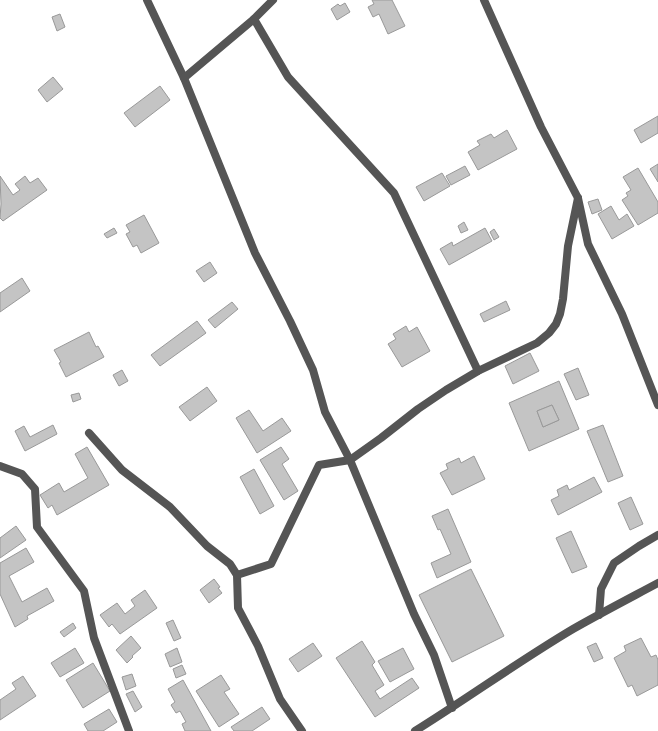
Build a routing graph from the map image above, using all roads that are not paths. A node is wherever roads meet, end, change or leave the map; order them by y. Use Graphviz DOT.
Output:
graph roads {
  1 [pos="147,0"];
  2 [pos="273,0"];
  3 [pos="484,0"];
  4 [pos="254,19"];
  5 [pos="184,78"];
  6 [pos="578,198"];
  7 [pos="478,371"];
  8 [pos="658,405"];
  9 [pos="89,433"];
  10 [pos="350,460"];
  11 [pos="0,466"];
  12 [pos="658,535"];
  13 [pos="237,575"];
  14 [pos="658,583"];
  15 [pos="599,615"];
  16 [pos="452,708"];
  17 [pos="129,731"];
  18 [pos="302,731"];
  19 [pos="415,731"];
  1 -- 5 [label="street"];
  2 -- 4 [label="street"];
  3 -- 6 [label="street"];
  4 -- 5 [label="street"];
  4 -- 7 [label="street"];
  5 -- 10 [label="street"];
  6 -- 7 [label="street"];
  6 -- 8 [label="street"];
  7 -- 10 [label="street"];
  9 -- 13 [label="street"];
  10 -- 13 [label="street"];
  10 -- 16 [label="street"];
  11 -- 17 [label="street"];
  12 -- 15 [label="street"];
  13 -- 18 [label="street"];
  14 -- 15 [label="street"];
  15 -- 16 [label="street"];
  16 -- 19 [label="street"];
}
